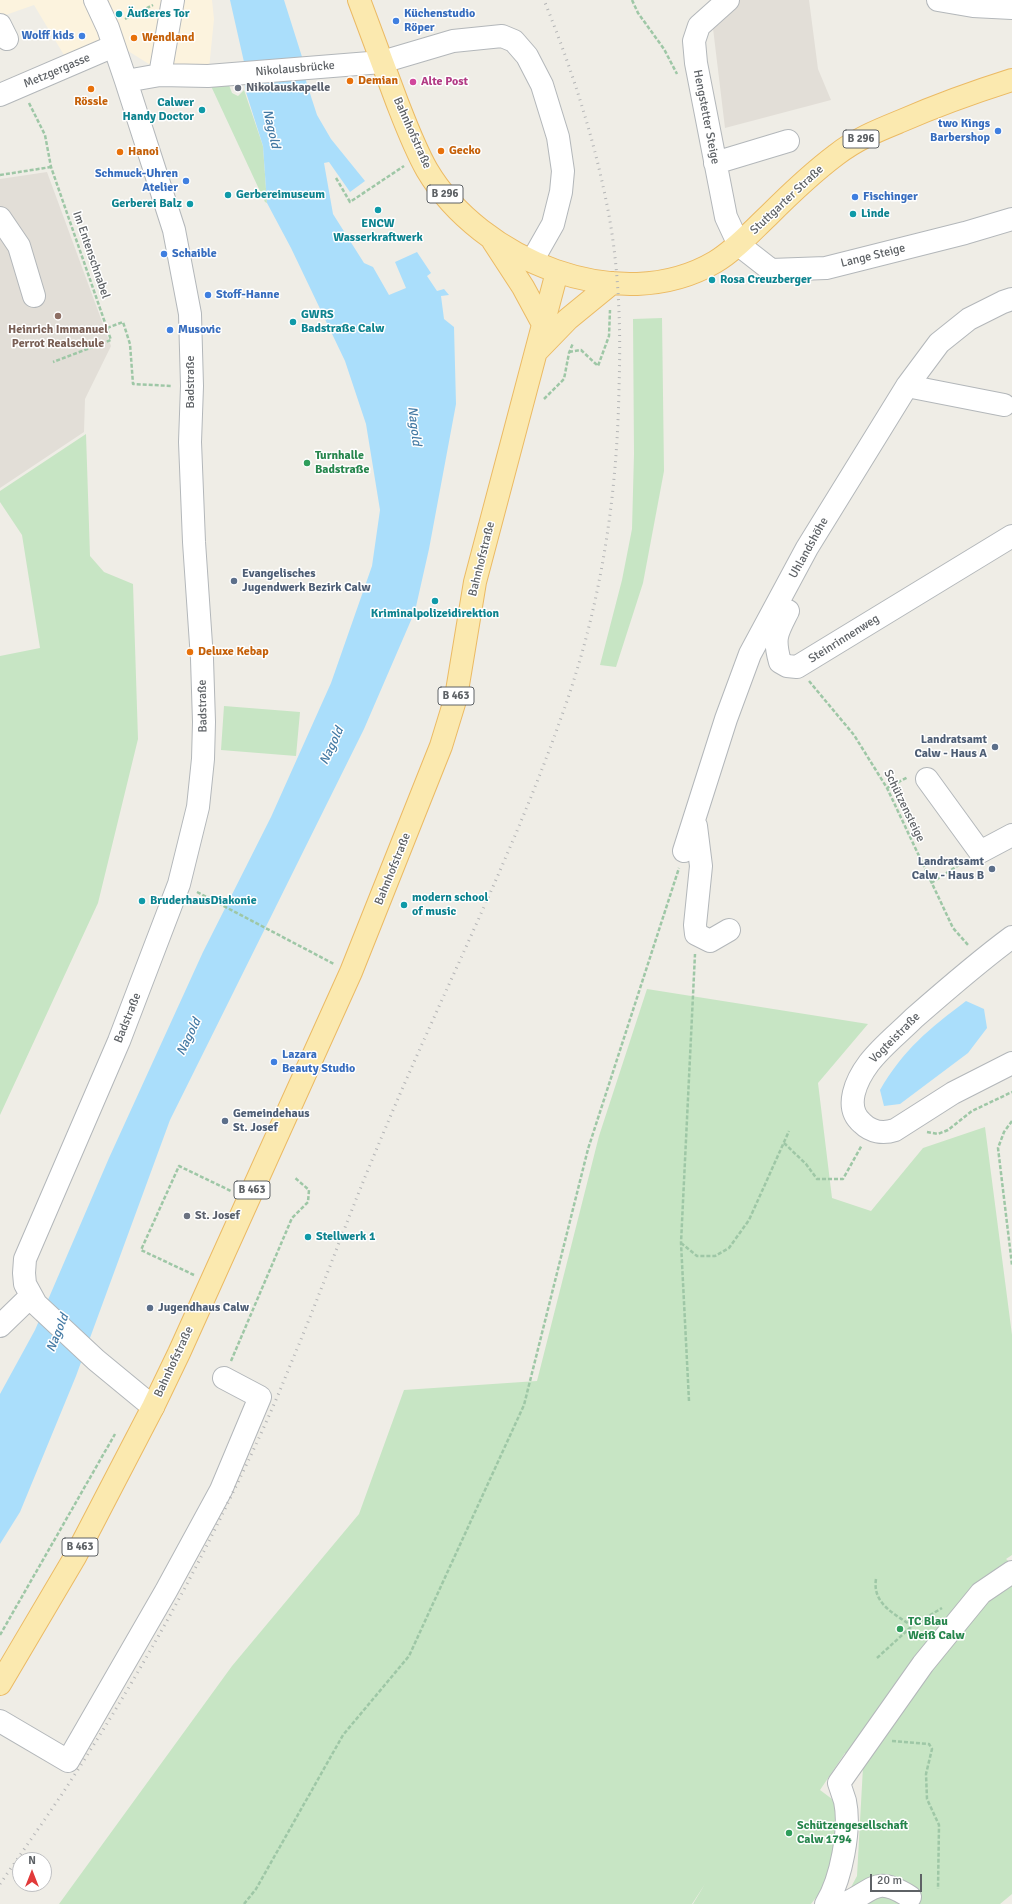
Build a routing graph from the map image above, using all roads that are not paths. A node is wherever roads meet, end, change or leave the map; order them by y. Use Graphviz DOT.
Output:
graph roads {
  1 [pos="96,0"];
  2 [pos="359,0"];
  3 [pos="728,0"];
  4 [pos="938,0"];
  5 [pos="165,2"];
  6 [pos="1012,8"];
  7 [pos="111,37"];
  8 [pos="382,62"];
  9 [pos="160,75"];
  10 [pos="1012,80"];
  11 [pos="126,81"];
  12 [pos="0,95"];
  13 [pos="788,141"];
  14 [pos="715,163"];
  15 [pos="0,218"];
  16 [pos="1012,219"];
  17 [pos="493,240"];
  18 [pos="739,244"];
  19 [pos="532,261"];
  20 [pos="557,272"];
  21 [pos="612,284"];
  22 [pos="34,296"];
  23 [pos="1012,299"];
  24 [pos="543,324"];
  25 [pos="536,351"];
  26 [pos="907,386"];
  27 [pos="1004,405"];
  28 [pos="1012,536"];
  29 [pos="807,548"];
  30 [pos="920,777"];
  31 [pos="695,820"];
  32 [pos="1012,835"];
  33 [pos="684,851"];
  34 [pos="730,930"];
  35 [pos="1012,937"];
  36 [pos="1012,1063"];
  37 [pos="33,1300"];
  38 [pos="0,1326"];
  39 [pos="224,1378"];
  40 [pos="153,1407"];
  41 [pos="1012,1572"];
  42 [pos="0,1684"];
  43 [pos="0,1721"];
  44 [pos="910,1897"];
  45 [pos="826,1904"];
  46 [pos="844,1904"];
  1 -- 7 [label="street, Badstraße"];
  2 -- 8 [label="main road, B 296"];
  3 -- 14 [label="street, Hengstetter Steige"];
  4 -- 6 [label="street"];
  5 -- 9 [label="street"];
  7 -- 11 [label="street, Badstraße"];
  7 -- 12 [label="street, Metzgergasse"];
  8 -- 9 [label="street, Nikolausbrücke"];
  8 -- 17 [label="main road, Bahnhofstraße / B 296"];
  8 -- 19 [label="street, Nikolausbrücke"];
  9 -- 11 [label="street, Nikolausbrücke"];
  10 -- 18 [label="main road, Stuttgarter Straße / B 296"];
  11 -- 37 [label="street, Badstraße"];
  13 -- 14 [label="street"];
  14 -- 18 [label="street, Hengstetter Steige"];
  15 -- 22 [label="street"];
  16 -- 18 [label="street, Lange Steige"];
  17 -- 19 [label="main road, Bahnhofstraße / B 296"];
  17 -- 24 [label="main road"];
  18 -- 21 [label="main road, Stuttgarter Straße / B 296"];
  19 -- 20 [label="main road, Bahnhofstraße / B 296"];
  20 -- 21 [label="main road, Stuttgarter Straße / B 296"];
  20 -- 24 [label="main road, Bahnhofstraße / B 463"];
  21 -- 25 [label="main road"];
  23 -- 26 [label="street, Uhlandshöhe"];
  24 -- 25 [label="main road, Bahnhofstraße / B 463"];
  25 -- 40 [label="main road, Bahnhofstraße / B 463"];
  26 -- 27 [label="street"];
  26 -- 29 [label="street, Uhlandshöhe"];
  28 -- 29 [label="street, Steinrinnenweg"];
  29 -- 31 [label="street, Uhlandshöhe"];
  30 -- 32 [label="street"];
  31 -- 33 [label="street, Uhlandshöhe"];
  31 -- 34 [label="street"];
  35 -- 36 [label="street, Vogteistraße"];
  37 -- 38 [label="street"];
  37 -- 40 [label="street"];
  39 -- 43 [label="street"];
  40 -- 42 [label="main road, Bahnhofstraße / B 463"];
  41 -- 45 [label="street"];
  44 -- 46 [label="street"];
}
